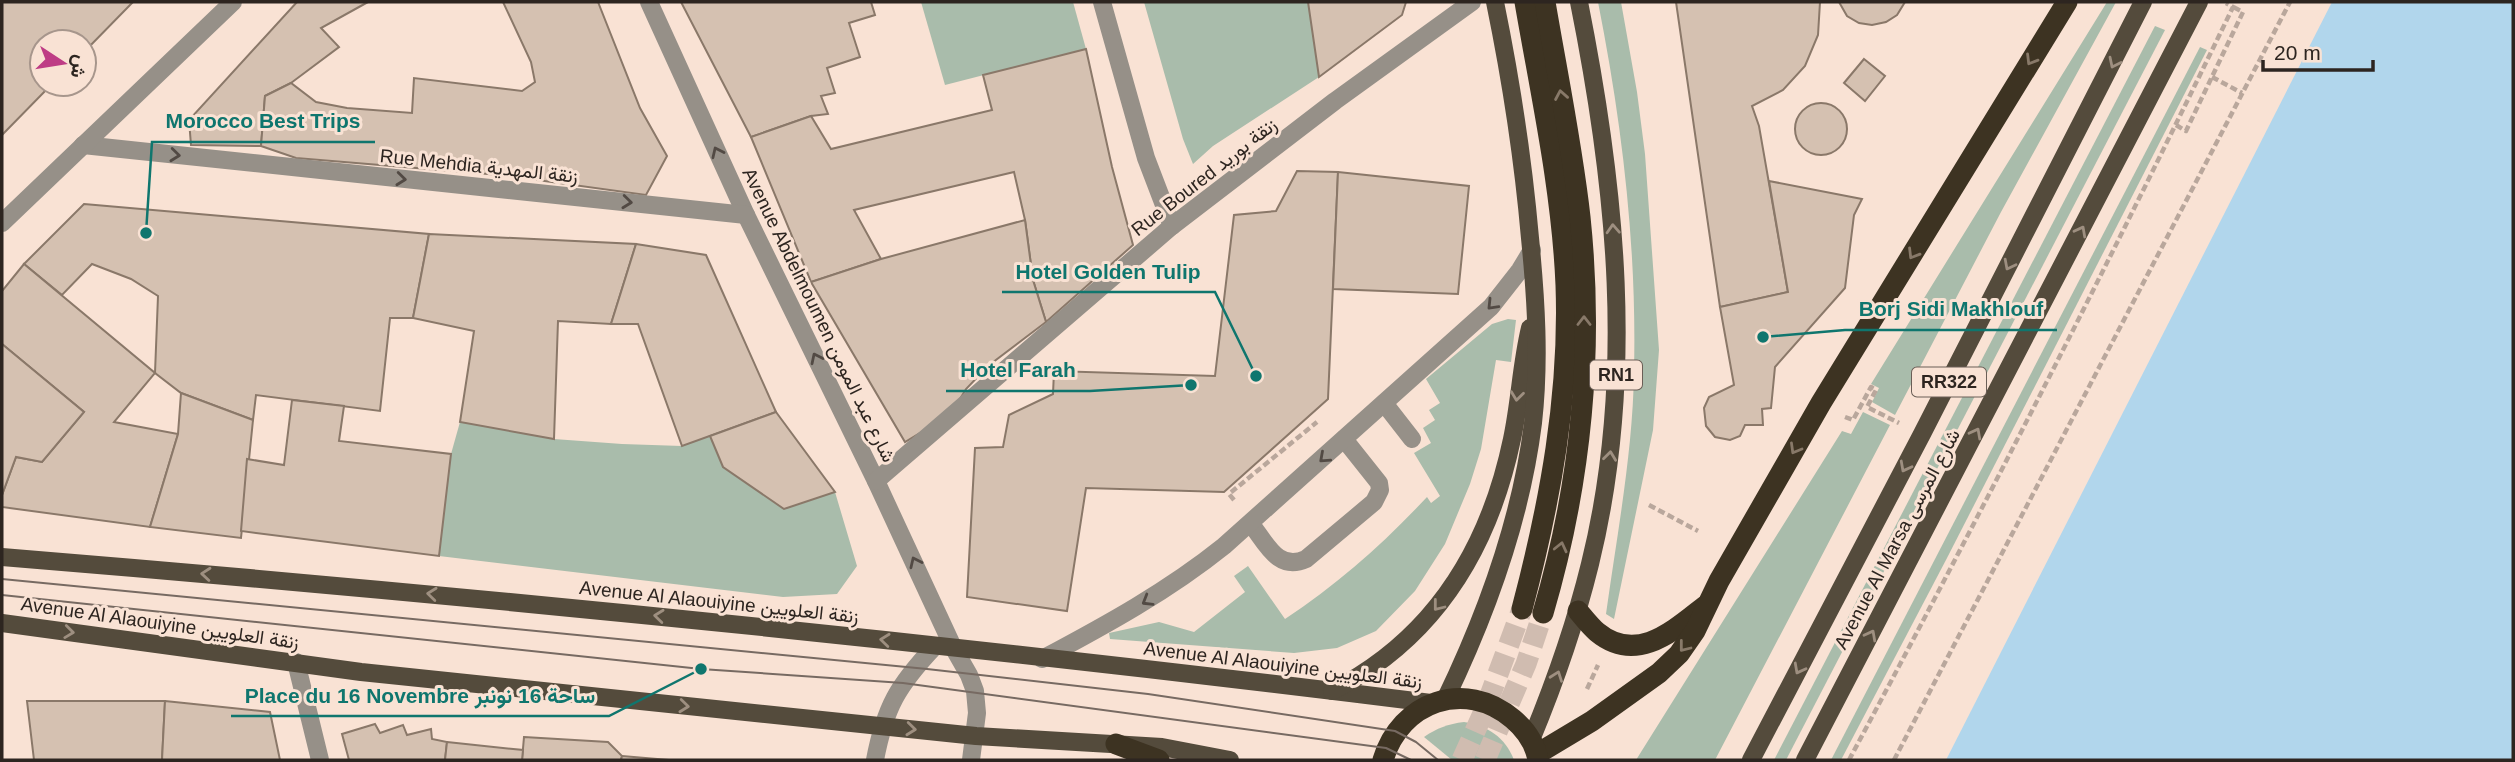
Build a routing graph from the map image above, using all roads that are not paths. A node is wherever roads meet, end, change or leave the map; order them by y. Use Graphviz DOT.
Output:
graph roads {
  1 [pos="233,2"];
  2 [pos="649,2"];
  3 [pos="1102,2"];
  4 [pos="1472,2"];
  5 [pos="1495,2"];
  6 [pos="1525,2"];
  7 [pos="1545,2"];
  8 [pos="1579,2"];
  9 [pos="2067,2"];
  10 [pos="2143,2"];
  11 [pos="2199,2"];
  12 [pos="83,145"];
  13 [pos="746,215"];
  14 [pos="2,223"];
  15 [pos="1172,226"];
  16 [pos="1532,250"];
  17 [pos="1536,305"];
  18 [pos="1384,403"];
  19 [pos="1343,439"];
  20 [pos="1412,439"];
  21 [pos="877,481"];
  22 [pos="1251,524"];
  23 [pos="2,557"];
  24 [pos="1707,604"];
  25 [pos="1522,609"];
  26 [pos="1578,611"];
  27 [pos="1543,613"];
  28 [pos="2,623"];
  29 [pos="944,647"];
  30 [pos="1042,659"];
  31 [pos="296,662"];
  32 [pos="1332,691"];
  33 [pos="1438,701"];
  34 [pos="881,726"];
  35 [pos="976,736"];
  36 [pos="1116,744"];
  37 [pos="1535,751"];
  38 [pos="320,760"];
  39 [pos="875,760"];
  40 [pos="971,760"];
  41 [pos="1158,760"];
  42 [pos="1230,760"];
  43 [pos="1383,760"];
  44 [pos="1751,760"];
  45 [pos="1805,760"];
  1 -- 12 [label="street"];
  13 -- 2 [label="street, Avenue Abdelmoumen شارع عبد المومن, one-way"];
  3 -- 15 [label="street"];
  4 -- 15 [label="street, Rue Boured زنقة بوريد"];
  5 -- 16 [label="main road"];
  6 -- 25 [label="highway"];
  27 -- 7 [label="highway, one-way"];
  26 -- 8 [label="main road, RN1, one-way"];
  9 -- 24 [label="highway, one-way"];
  10 -- 44 [label="main road, Avenue Al Marsa شارع المرسى / RR322, one-way"];
  45 -- 11 [label="main road, Avenue Al Marsa شارع المرسى / RR322, one-way"];
  12 -- 13 [label="street, Rue Mehdia زنقة المهدية, one-way"];
  12 -- 14 [label="street"];
  21 -- 13 [label="street, Avenue Abdelmoumen شارع عبد المومن, one-way"];
  15 -- 21 [label="street, Rue Boured زنقة بوريد"];
  16 -- 17 [label="main road"];
  16 -- 18 [label="street, one-way"];
  17 -- 32 [label="main road, one-way"];
  17 -- 33 [label="main road"];
  18 -- 19 [label="street"];
  18 -- 20 [label="street"];
  19 -- 22 [label="street, one-way"];
  19 -- 22 [label="street"];
  29 -- 21 [label="street, Avenue Abdelmoumen شارع عبد المومن, one-way"];
  22 -- 30 [label="street, one-way"];
  29 -- 23 [label="main road, Avenue Al Alaouiyine زنقة العلويين, one-way"];
  24 -- 26 [label="highway"];
  24 -- 37 [label="highway, one-way"];
  37 -- 26 [label="main road, RN1, one-way"];
  28 -- 31 [label="main road, Avenue Al Alaouiyine زنقة العلويين, one-way"];
  29 -- 30 [label="main road, Avenue Al Alaouiyine زنقة العلويين"];
  29 -- 34 [label="street"];
  29 -- 35 [label="street, Avenue Abdelmoumen شارع عبد المومن"];
  30 -- 32 [label="main road, Avenue Al Alaouiyine زنقة العلويين"];
  31 -- 34 [label="main road, Avenue Al Alaouiyine زنقة العلويين, one-way"];
  31 -- 38 [label="street"];
  32 -- 33 [label="main road, Avenue Al Alaouiyine زنقة العلويين"];
  33 -- 37 [label="highway"];
  33 -- 43 [label="highway"];
  34 -- 35 [label="main road, Avenue Al Alaouiyine زنقة العلويين, one-way"];
  34 -- 39 [label="street"];
  35 -- 36 [label="main road, Avenue Al Alaouiyine زنقة العلويين"];
  35 -- 40 [label="street, Avenue Abdelmoumen شارع عبد المومن"];
  36 -- 41 [label="highway"];
  36 -- 42 [label="main road, Avenue Al Alaouiyine زنقة العلويين"];
}
